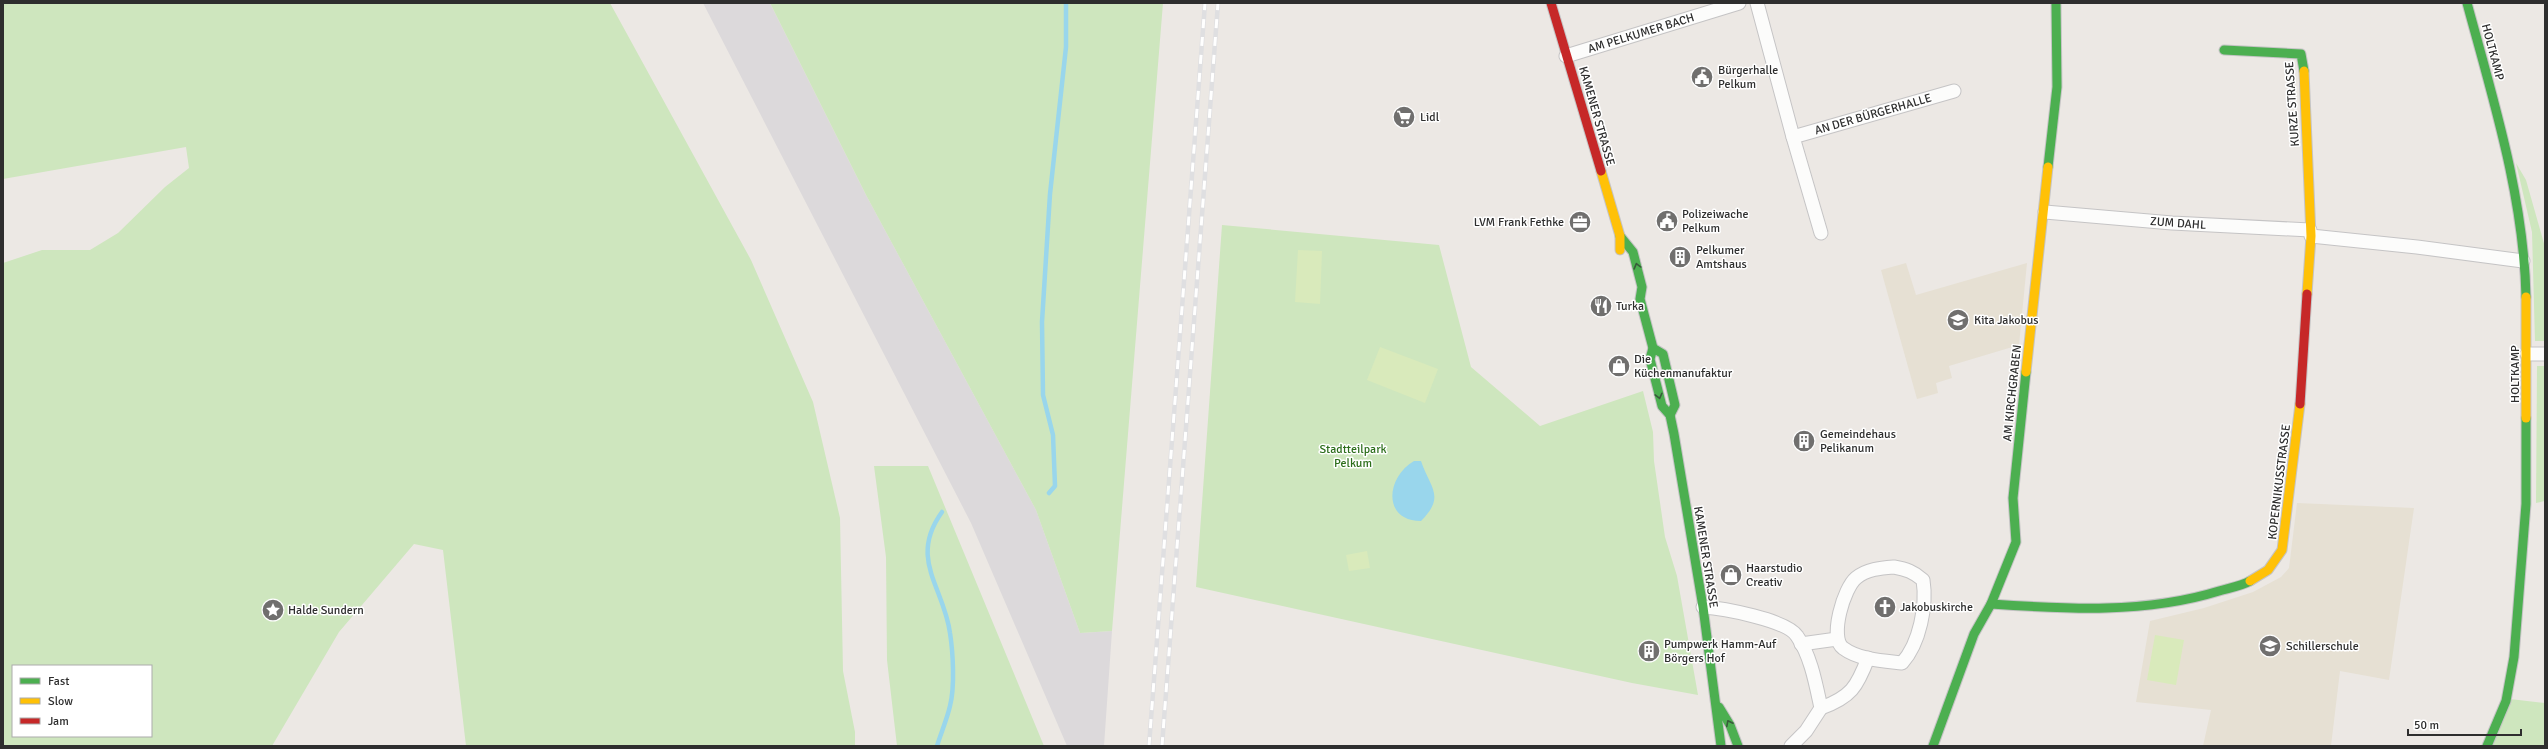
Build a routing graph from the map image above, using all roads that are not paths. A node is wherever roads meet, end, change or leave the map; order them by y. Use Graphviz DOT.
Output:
graph roads {
  1 [pos="1551,3"];
  2 [pos="1736,3"];
  3 [pos="1756,3"];
  4 [pos="2056,3"];
  5 [pos="2467,3"];
  6 [pos="2224,50"];
  7 [pos="1566,56"];
  8 [pos="1954,91"];
  9 [pos="1793,137"];
  10 [pos="2045,212"];
  11 [pos="1821,233"];
  12 [pos="2311,233"];
  13 [pos="1620,236"];
  14 [pos="2523,261"];
  15 [pos="1622,263"];
  16 [pos="1631,291"];
  17 [pos="1640,299"];
  18 [pos="1653,348"];
  19 [pos="2527,354"];
  20 [pos="2545,354"];
  21 [pos="1670,415"];
  22 [pos="1991,604"];
  23 [pos="1702,607"];
  24 [pos="1837,639"];
  25 [pos="1801,644"];
  26 [pos="1868,658"];
  27 [pos="1716,702"];
  28 [pos="1821,708"];
  29 [pos="1721,746"];
  30 [pos="1738,746"];
  31 [pos="1791,746"];
  32 [pos="1933,746"];
  33 [pos="2487,746"];
  1 -- 7 [label="street, KAMENER STRASSE"];
  2 -- 7 [label="street, AM PELKUMER BACH"];
  3 -- 9 [label="street"];
  4 -- 10 [label="street, AM KIRCHGRABEN"];
  5 -- 14 [label="street, HOLTKAMP"];
  6 -- 12 [label="street, KURZE STRASSE"];
  7 -- 13 [label="street, KAMENER STRASSE"];
  8 -- 9 [label="street, AN DER BÜRGERHALLE"];
  9 -- 11 [label="street"];
  10 -- 12 [label="street, ZUM DAHL"];
  10 -- 22 [label="street, AM KIRCHGRABEN"];
  12 -- 14 [label="street, ZUM DAHL"];
  12 -- 22 [label="street, KOPERNIKUSSTRASSE"];
  13 -- 15 [label="street, KAMENER STRASSE"];
  17 -- 13 [label="street, KAMENER STRASSE, one-way"];
  14 -- 19 [label="street, HOLTKAMP"];
  16 -- 17 [label="street"];
  17 -- 18 [label="street, KAMENER STRASSE"];
  18 -- 21 [label="street, KAMENER STRASSE, one-way"];
  18 -- 21 [label="street, KAMENER STRASSE"];
  19 -- 20 [label="street"];
  19 -- 33 [label="street, HOLTKAMP"];
  21 -- 23 [label="street, KAMENER STRASSE"];
  22 -- 32 [label="street, AM KIRCHGRABEN"];
  23 -- 25 [label="street"];
  23 -- 27 [label="street, KAMENER STRASSE"];
  24 -- 25 [label="street"];
  24 -- 26 [label="street"];
  24 -- 26 [label="street"];
  25 -- 28 [label="street"];
  26 -- 28 [label="street"];
  27 -- 29 [label="street, KAMENER STRASSE"];
  30 -- 27 [label="street, KAMENER STRASSE, one-way"];
  28 -- 31 [label="street"];
}
